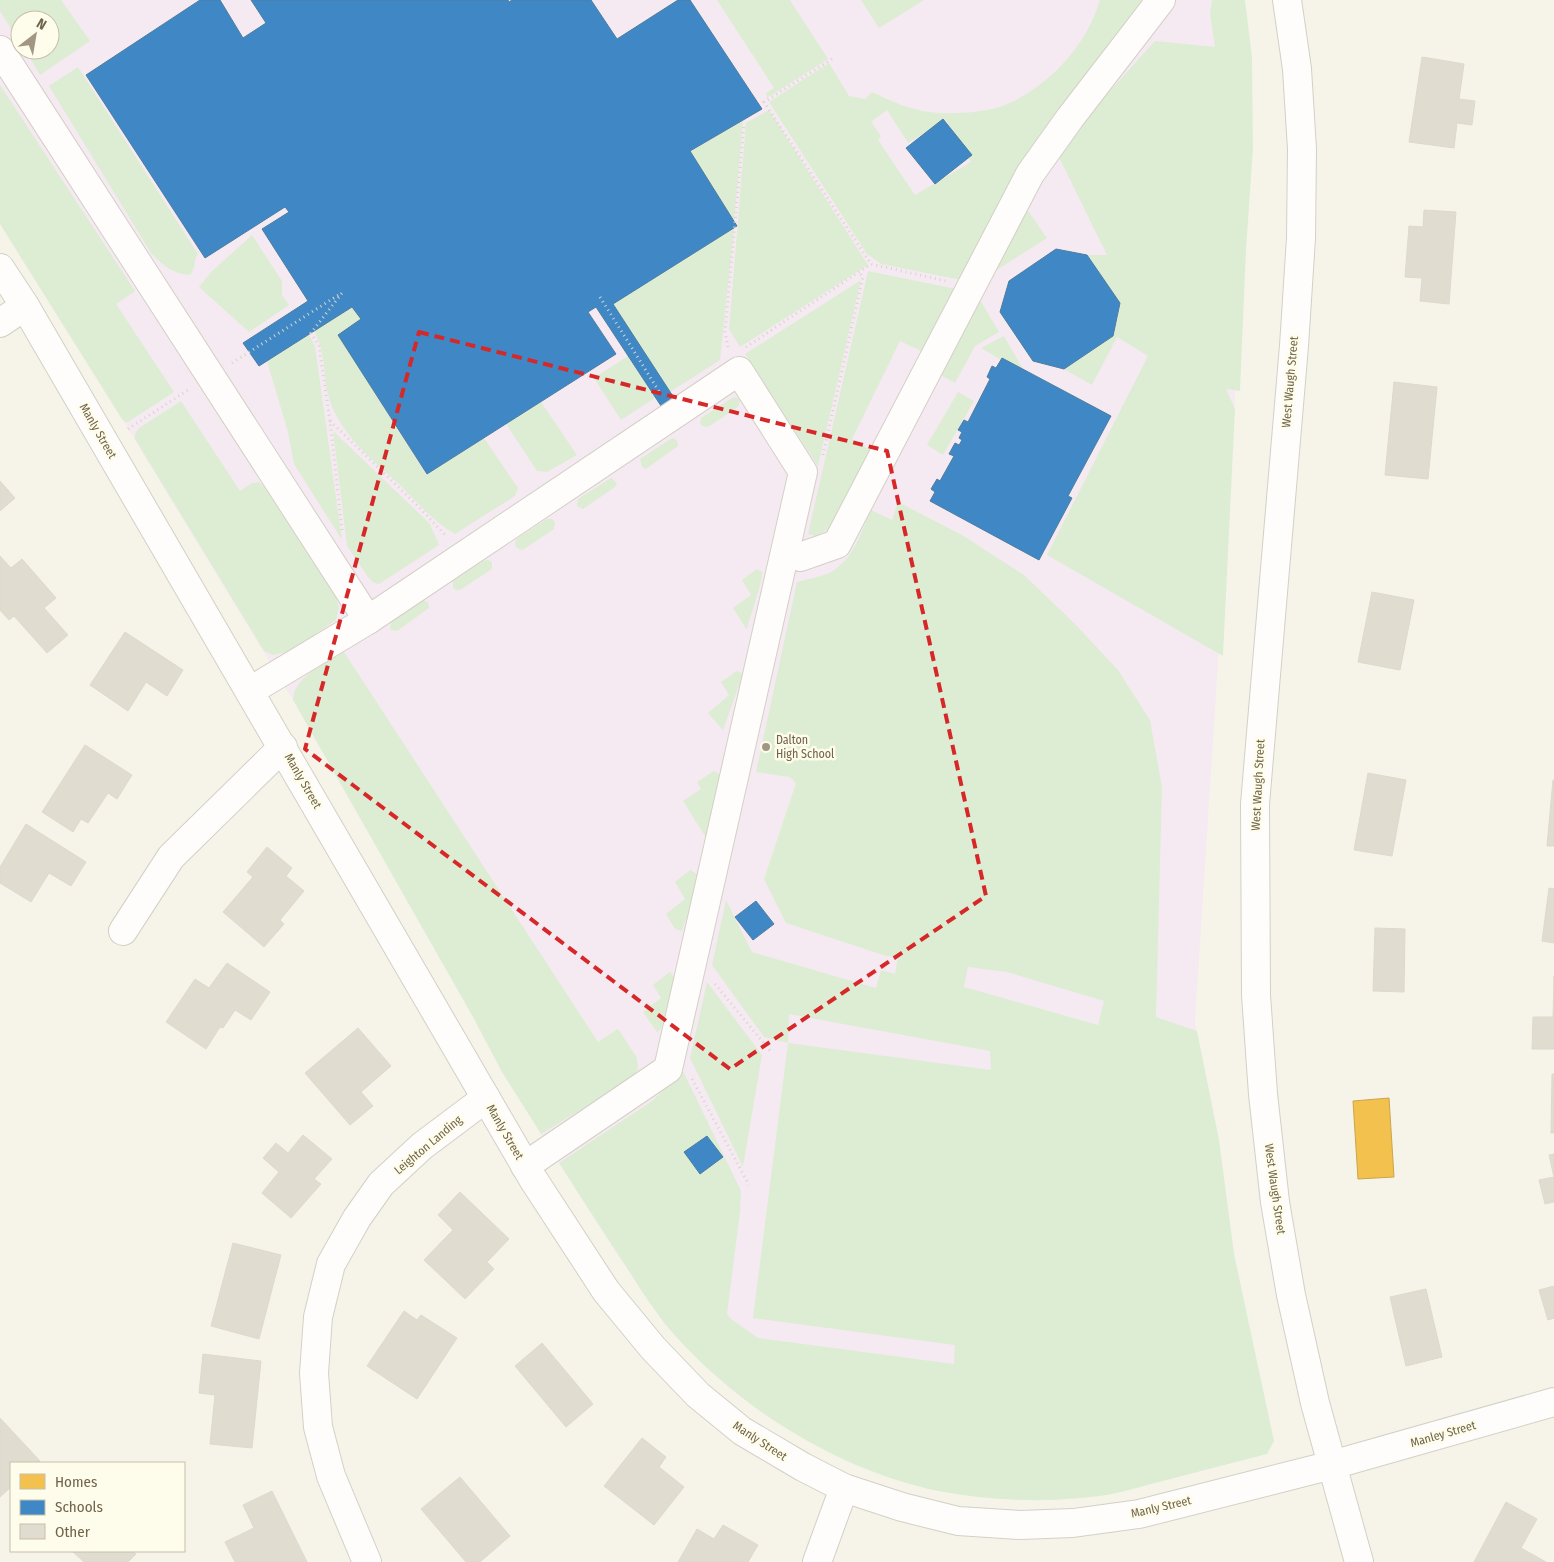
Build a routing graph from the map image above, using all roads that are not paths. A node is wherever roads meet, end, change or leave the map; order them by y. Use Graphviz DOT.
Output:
graph roads {
  1 [pos="1161,0"];
  2 [pos="1287,0"];
  3 [pos="0,50"];
  4 [pos="0,268"];
  5 [pos="25,306"];
  6 [pos="0,323"];
  7 [pos="800,557"];
  8 [pos="368,620"];
  9 [pos="250,691"];
  10 [pos="283,747"];
  11 [pos="123,931"];
  12 [pos="486,1098"];
  13 [pos="525,1166"];
  14 [pos="1554,1402"];
  15 [pos="1332,1465"];
  16 [pos="844,1488"];
  17 [pos="367,1562"];
  18 [pos="818,1562"];
  19 [pos="1359,1562"];
  1 -- 7 [label="street"];
  2 -- 15 [label="street, West Waugh Street"];
  3 -- 8 [label="street"];
  4 -- 5 [label="street, Manly Street"];
  5 -- 6 [label="street"];
  5 -- 9 [label="street, Manly Street"];
  8 -- 9 [label="street"];
  8 -- 13 [label="street"];
  9 -- 10 [label="street, Manly Street"];
  10 -- 11 [label="street"];
  10 -- 12 [label="street, Manly Street"];
  12 -- 13 [label="street, Manly Street"];
  12 -- 17 [label="street, Leighton Landing"];
  13 -- 16 [label="street, Manly Street"];
  14 -- 15 [label="street, Manley Street"];
  15 -- 16 [label="street, Manly Street"];
  15 -- 19 [label="street, West Waugh Street"];
  16 -- 18 [label="street"];
}
